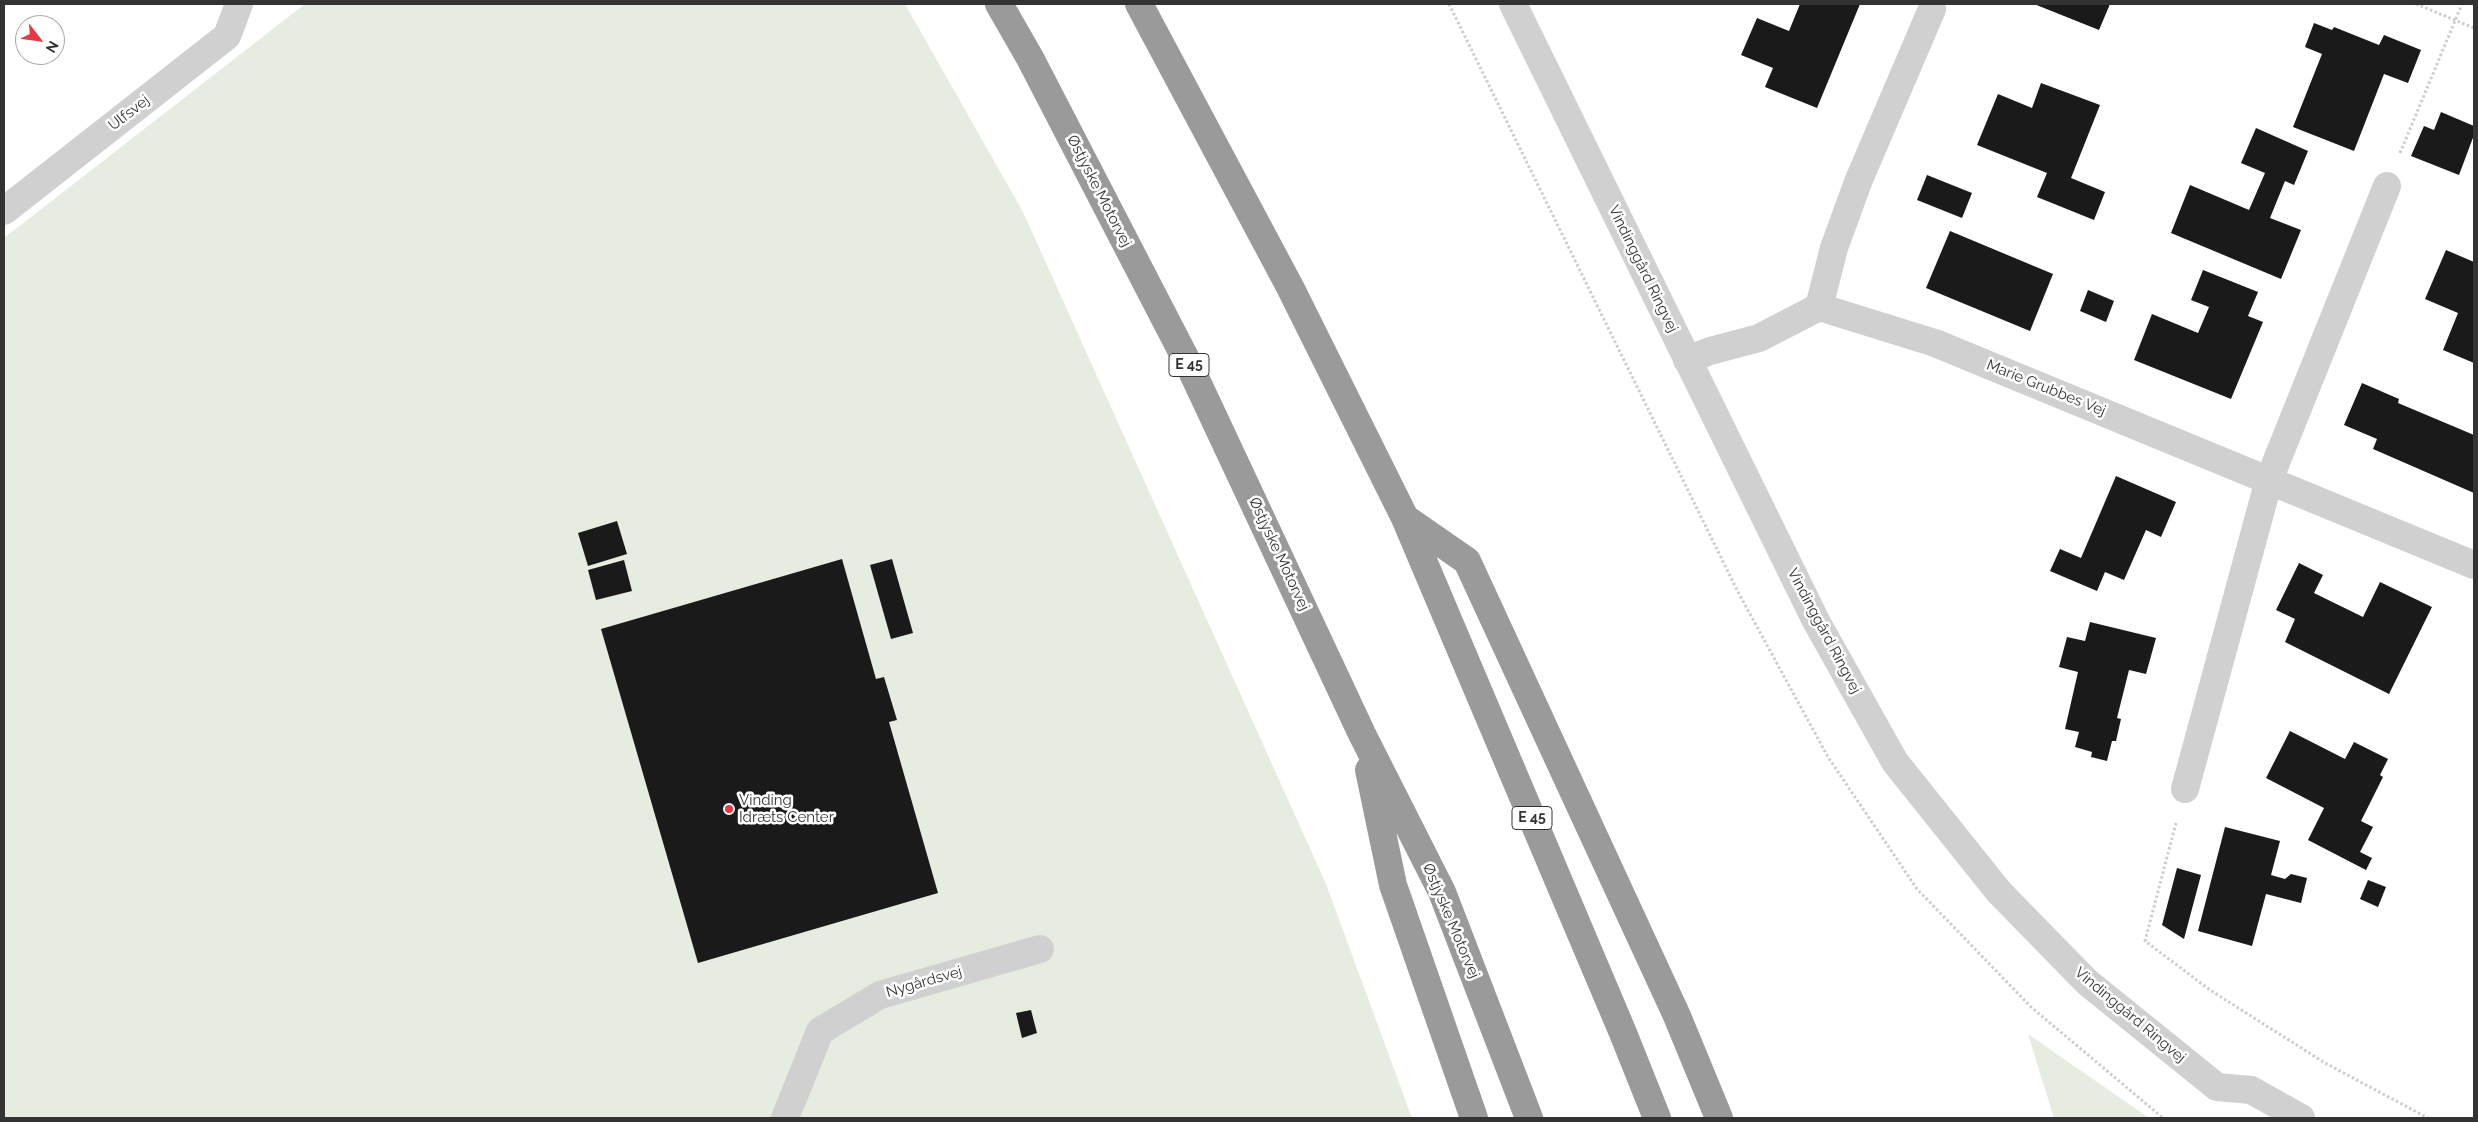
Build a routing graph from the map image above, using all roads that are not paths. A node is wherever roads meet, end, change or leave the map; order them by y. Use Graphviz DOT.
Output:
graph roads {
  1 [pos="239,4"];
  2 [pos="999,4"];
  3 [pos="1139,4"];
  4 [pos="1513,4"];
  5 [pos="1932,9"];
  6 [pos="2387,186"];
  7 [pos="4,211"];
  8 [pos="1819,307"];
  9 [pos="1687,360"];
  10 [pos="2269,480"];
  11 [pos="1405,518"];
  12 [pos="2474,565"];
  13 [pos="1362,734"];
  14 [pos="2185,789"];
  15 [pos="1040,949"];
  16 [pos="785,1118"];
  17 [pos="1474,1118"];
  18 [pos="1529,1118"];
  19 [pos="1657,1118"];
  20 [pos="1719,1118"];
  21 [pos="2301,1118"];
  1 -- 7 [label="street, Ulfsvej"];
  2 -- 13 [label="highway, Østjyske Motorvej / E 45"];
  3 -- 11 [label="highway, E 45"];
  4 -- 9 [label="street, Vindinggård Ringvej"];
  5 -- 8 [label="street"];
  6 -- 10 [label="street"];
  8 -- 9 [label="street"];
  8 -- 10 [label="street, Marie Grubbes Vej"];
  9 -- 21 [label="street, Vindinggård Ringvej"];
  10 -- 12 [label="street, Marie Grubbes Vej"];
  10 -- 14 [label="street"];
  11 -- 19 [label="highway, E 45"];
  11 -- 20 [label="highway"];
  13 -- 17 [label="highway"];
  13 -- 18 [label="highway, Østjyske Motorvej / E 45"];
  15 -- 16 [label="street, Nygårdsvej"];
}
